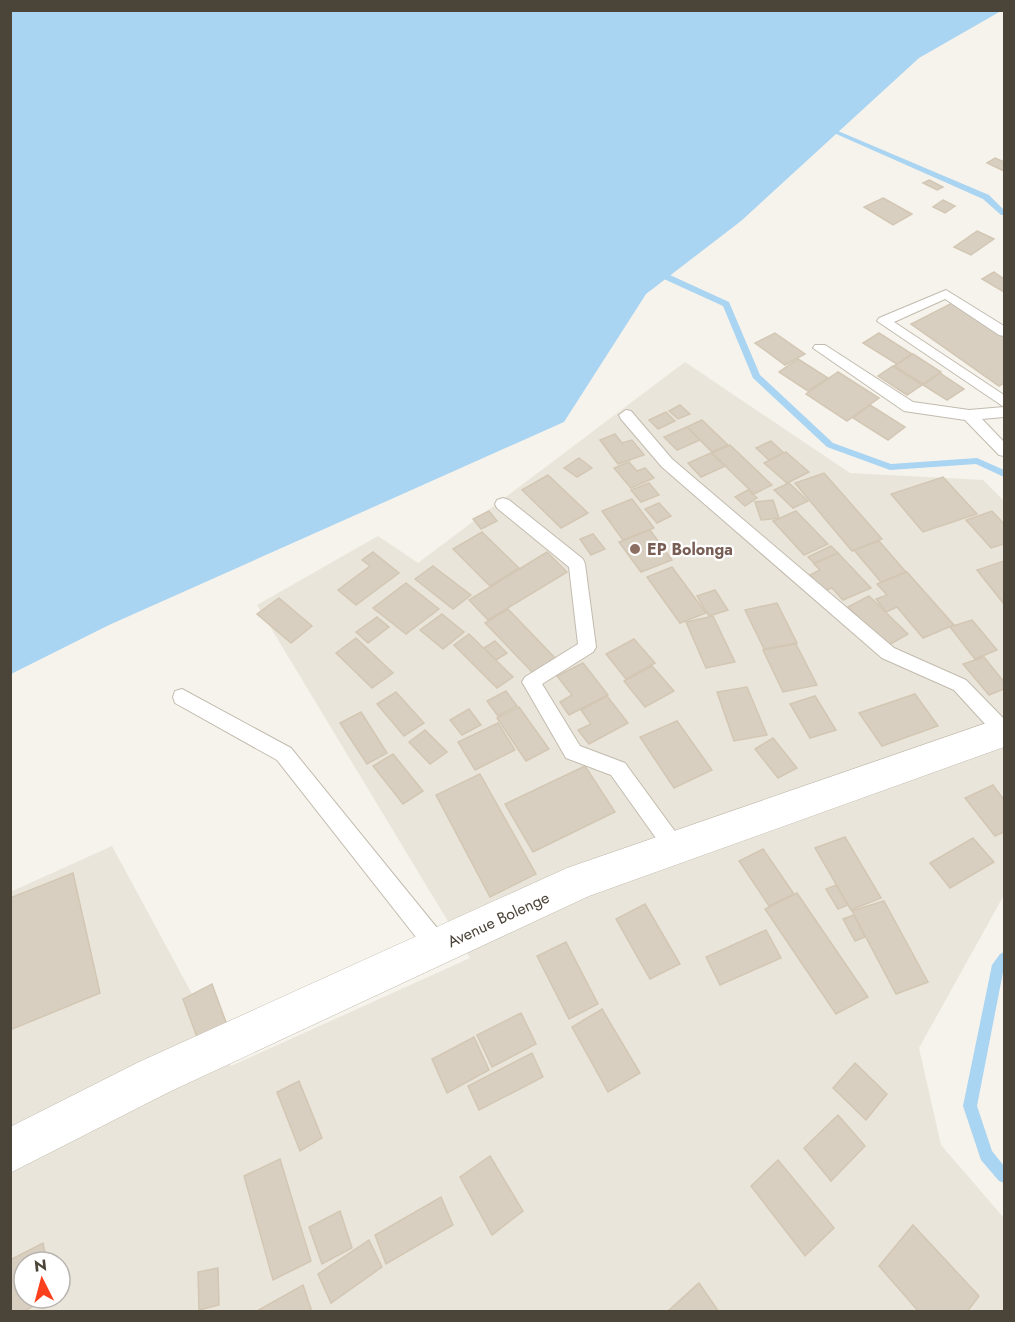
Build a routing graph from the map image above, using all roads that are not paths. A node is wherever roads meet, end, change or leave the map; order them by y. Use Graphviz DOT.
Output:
graph roads {
  1 [pos="1005,332"];
  2 [pos="820,348"];
  3 [pos="1005,402"];
  4 [pos="1005,412"];
  5 [pos="626,415"];
  6 [pos="969,415"];
  7 [pos="1005,451"];
  8 [pos="503,504"];
  9 [pos="182,697"];
  10 [pos="1005,732"];
  11 [pos="675,848"];
  12 [pos="438,947"];
  13 [pos="10,1151"];
  1 -- 3 [label="lane"];
  2 -- 6 [label="lane"];
  4 -- 6 [label="lane"];
  5 -- 10 [label="lane"];
  6 -- 7 [label="lane"];
  8 -- 11 [label="lane"];
  9 -- 12 [label="lane"];
  10 -- 11 [label="street, Avenue Bolenge"];
  11 -- 12 [label="street, Avenue Bolenge"];
  12 -- 13 [label="street, Avenue Bolenge"];
}
